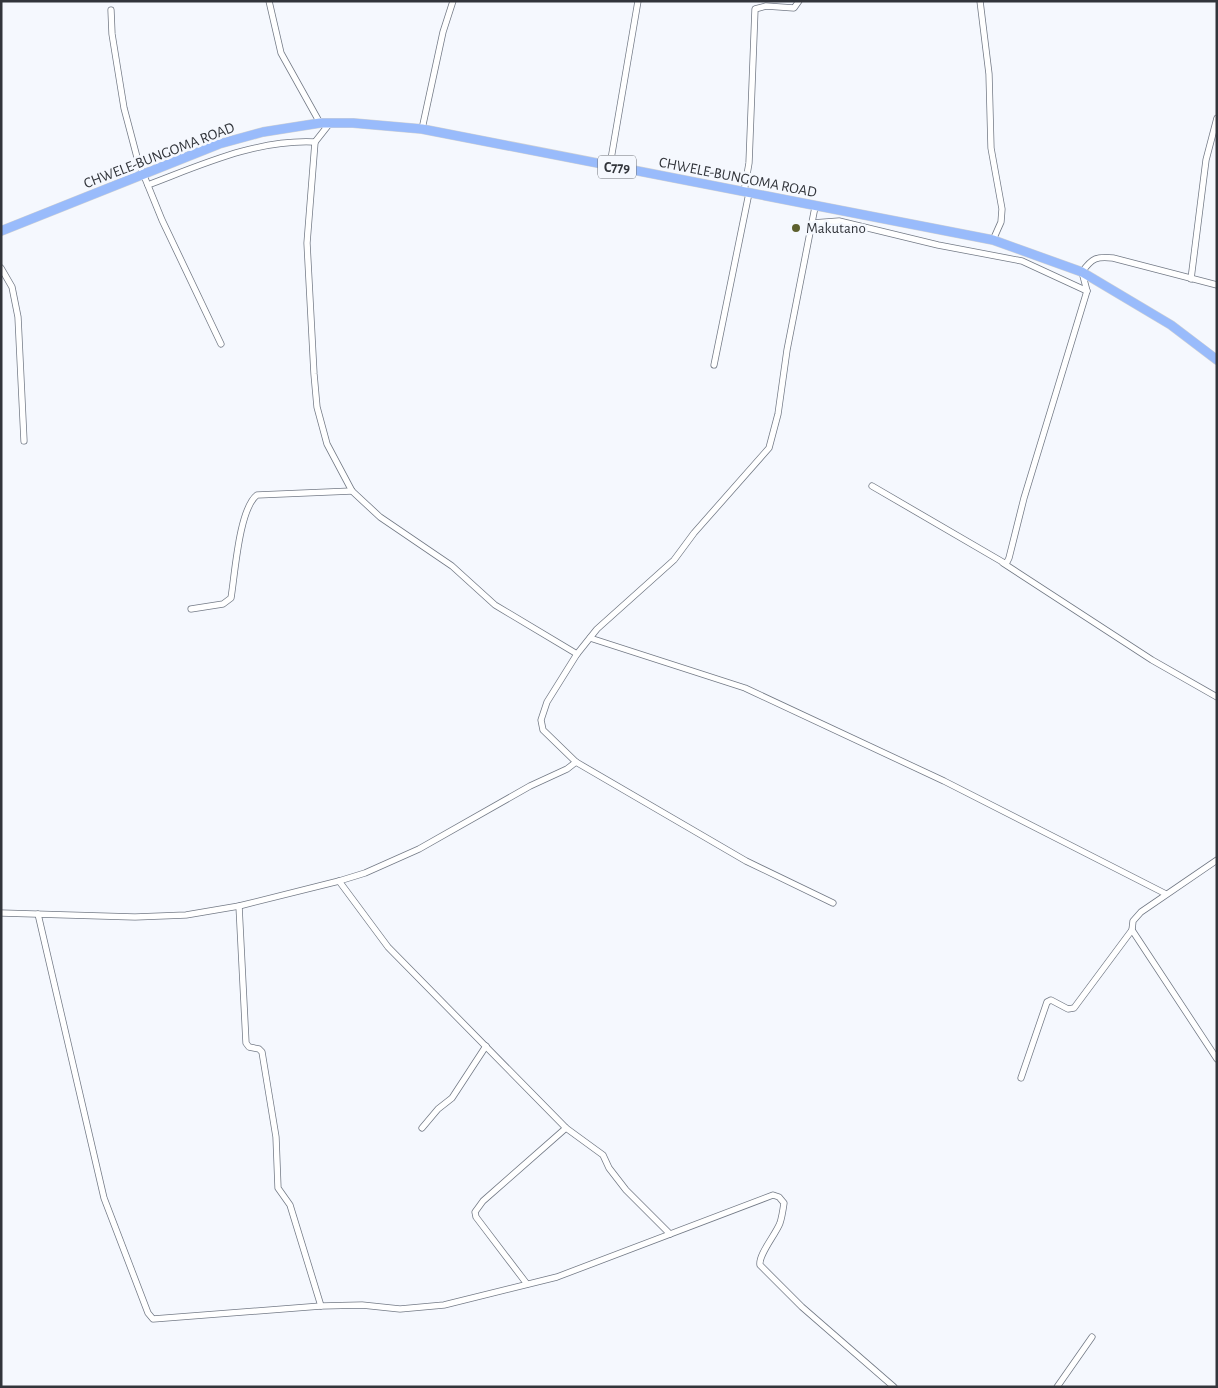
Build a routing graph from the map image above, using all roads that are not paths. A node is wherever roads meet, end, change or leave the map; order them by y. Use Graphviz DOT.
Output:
graph roads {
  1 [pos="269,1"];
  2 [pos="453,1"];
  3 [pos="638,1"];
  4 [pos="799,1"];
  5 [pos="980,1"];
  6 [pos="111,10"];
  7 [pos="1217,118"];
  8 [pos="320,123"];
  9 [pos="331,123"];
  10 [pos="422,129"];
  11 [pos="315,142"];
  12 [pos="610,166"];
  13 [pos="143,174"];
  14 [pos="148,185"];
  15 [pos="746,193"];
  16 [pos="815,207"];
  17 [pos="887,221"];
  18 [pos="812,223"];
  19 [pos="1,231"];
  20 [pos="884,233"];
  21 [pos="993,240"];
  22 [pos="1,268"];
  23 [pos="1082,272"];
  24 [pos="1191,279"];
  25 [pos="1217,285"];
  26 [pos="1087,290"];
  27 [pos="221,344"];
  28 [pos="1217,360"];
  29 [pos="714,366"];
  30 [pos="24,441"];
  31 [pos="872,486"];
  32 [pos="352,491"];
  33 [pos="1003,563"];
  34 [pos="191,609"];
  35 [pos="590,638"];
  36 [pos="577,654"];
  37 [pos="1217,697"];
  38 [pos="576,762"];
  39 [pos="1217,860"];
  40 [pos="339,882"];
  41 [pos="1166,894"];
  42 [pos="832,903"];
  43 [pos="239,906"];
  44 [pos="1,913"];
  45 [pos="38,914"];
  46 [pos="1132,930"];
  47 [pos="486,1046"];
  48 [pos="1217,1059"];
  49 [pos="1021,1078"];
  50 [pos="422,1128"];
  51 [pos="566,1128"];
  52 [pos="670,1234"];
  53 [pos="527,1284"];
  54 [pos="321,1306"];
  55 [pos="1092,1337"];
  56 [pos="894,1387"];
  57 [pos="1057,1387"];
  1 -- 8 [label="street"];
  2 -- 10 [label="street"];
  3 -- 12 [label="street"];
  4 -- 15 [label="street"];
  5 -- 21 [label="street"];
  6 -- 13 [label="street"];
  7 -- 24 [label="street"];
  8 -- 9 [label="main road, CHWELE-BUNGOMA ROAD / C779"];
  8 -- 13 [label="main road, CHWELE-BUNGOMA ROAD / C779"];
  9 -- 10 [label="main road, CHWELE-BUNGOMA ROAD / C779"];
  9 -- 11 [label="street"];
  10 -- 12 [label="main road, CHWELE-BUNGOMA ROAD / C779"];
  11 -- 14 [label="street"];
  11 -- 32 [label="street"];
  12 -- 15 [label="main road, CHWELE-BUNGOMA ROAD / C779"];
  13 -- 14 [label="street"];
  13 -- 19 [label="main road, CHWELE-BUNGOMA ROAD / C779"];
  14 -- 27 [label="street"];
  15 -- 16 [label="main road, CHWELE-BUNGOMA ROAD / C779"];
  15 -- 29 [label="street"];
  16 -- 17 [label="main road, CHWELE-BUNGOMA ROAD / C779"];
  16 -- 18 [label="street"];
  17 -- 20 [label="street"];
  17 -- 21 [label="main road, CHWELE-BUNGOMA ROAD / C779"];
  18 -- 20 [label="street"];
  18 -- 35 [label="street"];
  20 -- 26 [label="street"];
  21 -- 23 [label="main road, CHWELE-BUNGOMA ROAD / C779"];
  22 -- 30 [label="street"];
  23 -- 24 [label="street"];
  23 -- 26 [label="street"];
  23 -- 28 [label="main road, CHWELE-BUNGOMA ROAD / C779"];
  24 -- 25 [label="street"];
  26 -- 33 [label="street"];
  31 -- 33 [label="street"];
  32 -- 34 [label="street"];
  32 -- 36 [label="street"];
  33 -- 37 [label="street"];
  35 -- 36 [label="street"];
  35 -- 41 [label="street"];
  36 -- 38 [label="street"];
  38 -- 40 [label="street"];
  38 -- 42 [label="street"];
  39 -- 41 [label="street"];
  40 -- 43 [label="street"];
  40 -- 47 [label="street"];
  41 -- 46 [label="street"];
  43 -- 45 [label="street"];
  43 -- 54 [label="street"];
  44 -- 45 [label="street"];
  45 -- 54 [label="street"];
  46 -- 48 [label="street"];
  46 -- 49 [label="street"];
  47 -- 50 [label="street"];
  47 -- 51 [label="street"];
  51 -- 52 [label="street"];
  51 -- 53 [label="street"];
  52 -- 53 [label="street"];
  52 -- 56 [label="street"];
  53 -- 54 [label="street"];
  55 -- 57 [label="street"];
}
